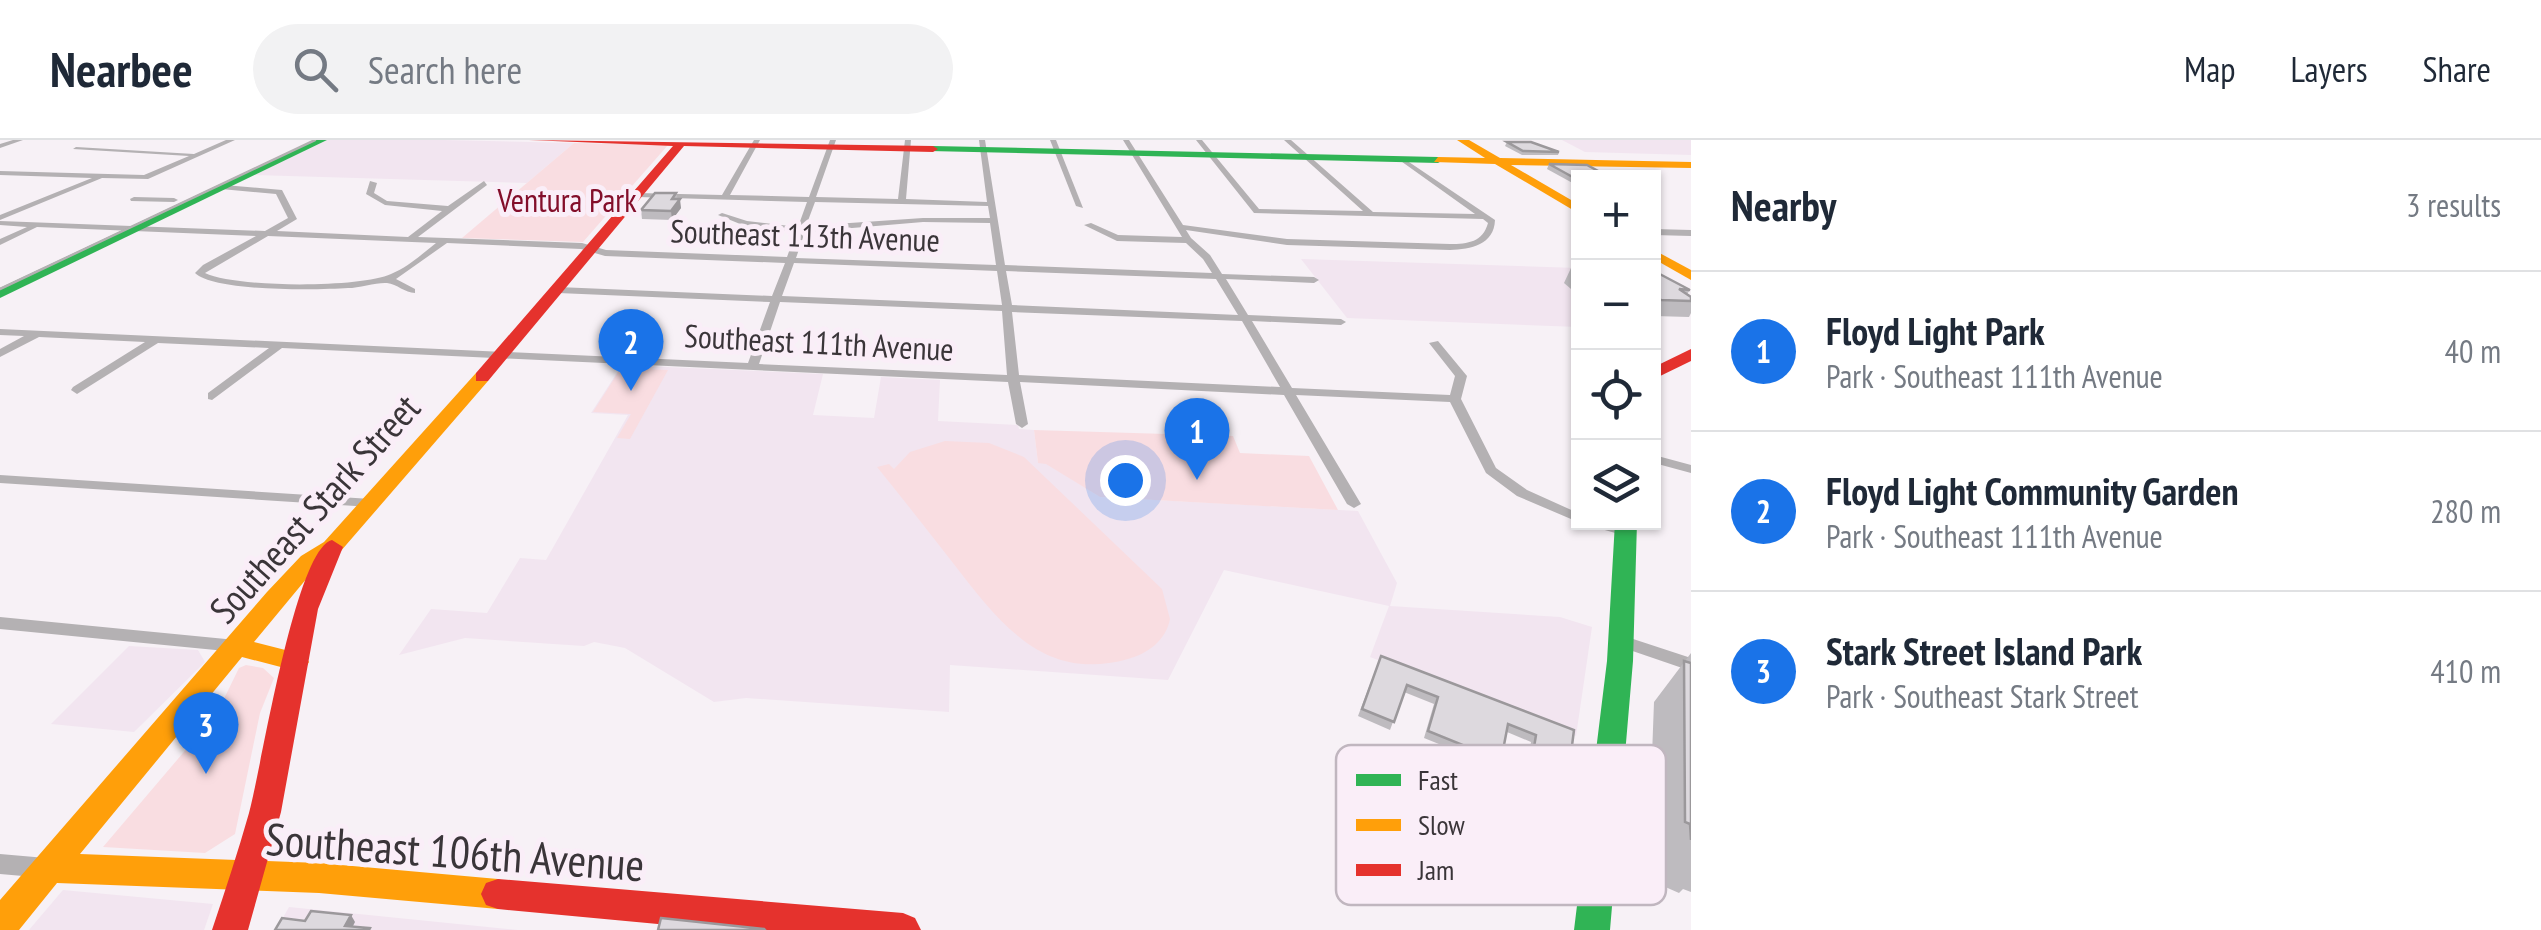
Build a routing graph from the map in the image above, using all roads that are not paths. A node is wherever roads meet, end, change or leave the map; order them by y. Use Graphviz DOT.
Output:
graph roads {
  1 [pos="20,140"];
  2 [pos="99,140"];
  3 [pos="232,140"];
  4 [pos="304,140"];
  5 [pos="322,140"];
  6 [pos="537,140"];
  7 [pos="1287,140"];
  8 [pos="1462,140"];
  9 [pos="608,141"];
  10 [pos="682,142"];
  11 [pos="756,143"];
  12 [pos="831,143"];
  13 [pos="907,144"];
  14 [pos="982,145"];
  15 [pos="0,146"];
  16 [pos="1055,146"];
  17 [pos="1130,146"];
  18 [pos="1204,147"];
  19 [pos="200,154"];
  20 [pos="1305,157"];
  21 [pos="1401,159"];
  22 [pos="1498,161"];
  23 [pos="1691,165"];
  24 [pos="0,176"];
  25 [pos="103,176"];
  26 [pos="374,183"];
  27 [pos="484,183"];
  28 [pos="224,187"];
  29 [pos="638,195"];
  30 [pos="725,197"];
  31 [pos="134,199"];
  32 [pos="174,200"];
  33 [pos="812,200"];
  34 [pos="902,202"];
  35 [pos="990,204"];
  36 [pos="1080,206"];
  37 [pos="1571,206"];
  38 [pos="450,209"];
  39 [pos="1371,214"];
  40 [pos="722,215"];
  41 [pos="1486,217"];
  42 [pos="0,220"];
  43 [pos="993,221"];
  44 [pos="39,225"];
  45 [pos="1088,225"];
  46 [pos="802,227"];
  47 [pos="1180,227"];
  48 [pos="126,229"];
  49 [pos="1661,232"];
  50 [pos="1691,232"];
  51 [pos="268,234"];
  52 [pos="410,239"];
  53 [pos="444,240"];
  54 [pos="1188,240"];
  55 [pos="0,242"];
  56 [pos="592,250"];
  57 [pos="1661,258"];
  58 [pos="791,260"];
  59 [pos="1001,268"];
  60 [pos="1219,276"];
  61 [pos="1691,276"];
  62 [pos="387,280"];
  63 [pos="1314,280"];
  64 [pos="0,284"];
  65 [pos="558,290"];
  66 [pos="412,291"];
  67 [pos="0,294"];
  68 [pos="778,298"];
  69 [pos="1007,308"];
  70 [pos="1246,318"];
  71 [pos="1342,322"];
  72 [pos="0,332"];
  73 [pos="37,334"];
  74 [pos="156,340"];
  75 [pos="1434,342"];
  76 [pos="278,346"];
  77 [pos="0,354"];
  78 [pos="1691,354"];
  79 [pos="500,357"];
  80 [pos="752,367"];
  81 [pos="1661,370"];
  82 [pos="1014,379"];
  83 [pos="77,390"];
  84 [pos="1288,391"];
  85 [pos="212,396"];
  86 [pos="1456,399"];
  87 [pos="1022,424"];
  88 [pos="1661,461"];
  89 [pos="1691,469"];
  90 [pos="0,479"];
  91 [pos="370,503"];
  92 [pos="1354,504"];
  93 [pos="1571,515"];
  94 [pos="1626,530"];
  95 [pos="332,546"];
  96 [pos="0,623"];
  97 [pos="1620,641"];
  98 [pos="236,646"];
  99 [pos="296,662"];
  100 [pos="1691,665"];
  101 [pos="1610,745"];
  102 [pos="0,864"];
  103 [pos="49,868"];
  104 [pos="247,876"];
  105 [pos="1594,905"];
  106 [pos="0,926"];
  107 [pos="230,930"];
  108 [pos="902,930"];
  109 [pos="1592,930"];
  1 -- 15 [label="street"];
  2 -- 19 [label="street"];
  3 -- 19 [label="street"];
  4 -- 32 [label="street"];
  5 -- 28 [label="street"];
  6 -- 9 [label="street"];
  7 -- 20 [label="street"];
  8 -- 22 [label="street"];
  9 -- 10 [label="street"];
  10 -- 11 [label="street"];
  10 -- 29 [label="street, Southeast Stark Street"];
  11 -- 12 [label="street"];
  11 -- 30 [label="street"];
  12 -- 13 [label="street"];
  12 -- 33 [label="street"];
  13 -- 14 [label="street"];
  13 -- 34 [label="street"];
  14 -- 16 [label="street"];
  14 -- 35 [label="street"];
  16 -- 17 [label="street"];
  16 -- 36 [label="street"];
  17 -- 18 [label="street"];
  17 -- 47 [label="street"];
  18 -- 20 [label="street"];
  18 -- 39 [label="street"];
  19 -- 25 [label="street"];
  20 -- 21 [label="street"];
  20 -- 39 [label="street"];
  21 -- 22 [label="street"];
  21 -- 41 [label="street"];
  22 -- 23 [label="street"];
  22 -- 37 [label="street"];
  24 -- 25 [label="street"];
  25 -- 42 [label="street"];
  26 -- 38 [label="street"];
  27 -- 38 [label="street"];
  28 -- 48 [label="street"];
  28 -- 51 [label="street"];
  29 -- 30 [label="street"];
  29 -- 56 [label="street, Southeast Stark Street"];
  30 -- 33 [label="street"];
  31 -- 32 [label="street"];
  32 -- 48 [label="street"];
  33 -- 34 [label="street"];
  33 -- 46 [label="street"];
  34 -- 35 [label="street"];
  35 -- 43 [label="street"];
  38 -- 52 [label="street"];
  39 -- 41 [label="street"];
  40 -- 46 [label="street"];
  41 -- 47 [label="street"];
  42 -- 44 [label="street, Southeast 113th Avenue"];
  43 -- 46 [label="street"];
  43 -- 59 [label="street"];
  44 -- 48 [label="street, Southeast 113th Avenue"];
  44 -- 55 [label="street"];
  45 -- 54 [label="street"];
  46 -- 58 [label="street"];
  47 -- 54 [label="street"];
  48 -- 51 [label="street, Southeast 113th Avenue"];
  48 -- 64 [label="street"];
  48 -- 67 [label="street"];
  49 -- 50 [label="street"];
  51 -- 52 [label="street, Southeast 113th Avenue"];
  51 -- 62 [label="street"];
  52 -- 53 [label="street, Southeast 113th Avenue"];
  53 -- 56 [label="street, Southeast 113th Avenue"];
  53 -- 62 [label="street"];
  54 -- 60 [label="street"];
  56 -- 58 [label="street, Southeast 113th Avenue"];
  56 -- 65 [label="street, Southeast Stark Street"];
  57 -- 61 [label="street"];
  58 -- 59 [label="street, Southeast 113th Avenue"];
  58 -- 68 [label="street"];
  59 -- 60 [label="street, Southeast 113th Avenue"];
  59 -- 69 [label="street"];
  60 -- 63 [label="street, Southeast 113th Avenue"];
  60 -- 70 [label="street"];
  62 -- 66 [label="street"];
  65 -- 68 [label="street"];
  65 -- 79 [label="street, Southeast Stark Street"];
  68 -- 69 [label="street"];
  68 -- 80 [label="street"];
  69 -- 70 [label="street"];
  69 -- 82 [label="street"];
  70 -- 71 [label="street"];
  70 -- 84 [label="street"];
  72 -- 73 [label="street, Southeast 111th Avenue"];
  73 -- 74 [label="street, Southeast 111th Avenue"];
  73 -- 77 [label="street"];
  74 -- 76 [label="street, Southeast 111th Avenue"];
  74 -- 83 [label="street"];
  75 -- 86 [label="street"];
  76 -- 79 [label="street, Southeast 111th Avenue"];
  76 -- 85 [label="street"];
  78 -- 81 [label="street"];
  79 -- 80 [label="street, Southeast 111th Avenue"];
  79 -- 91 [label="street, Southeast Stark Street"];
  80 -- 82 [label="street, Southeast 111th Avenue"];
  82 -- 84 [label="street, Southeast 111th Avenue"];
  82 -- 87 [label="street"];
  84 -- 86 [label="street, Southeast 111th Avenue"];
  84 -- 92 [label="street"];
  86 -- 93 [label="street"];
  88 -- 89 [label="street"];
  90 -- 91 [label="street"];
  91 -- 95 [label="street, Southeast Stark Street"];
  94 -- 97 [label="street"];
  95 -- 98 [label="street, Southeast Stark Street"];
  95 -- 99 [label="street"];
  96 -- 98 [label="street"];
  97 -- 100 [label="street"];
  97 -- 101 [label="street"];
  98 -- 99 [label="street"];
  98 -- 103 [label="street, Southeast Stark Street"];
  99 -- 104 [label="street"];
  102 -- 103 [label="street, Southeast 106th Avenue"];
  103 -- 104 [label="street, Southeast 106th Avenue"];
  103 -- 106 [label="street, Southeast Stark Street"];
  104 -- 107 [label="street"];
  104 -- 108 [label="street, Southeast 106th Avenue"];
  105 -- 109 [label="street"];
}
